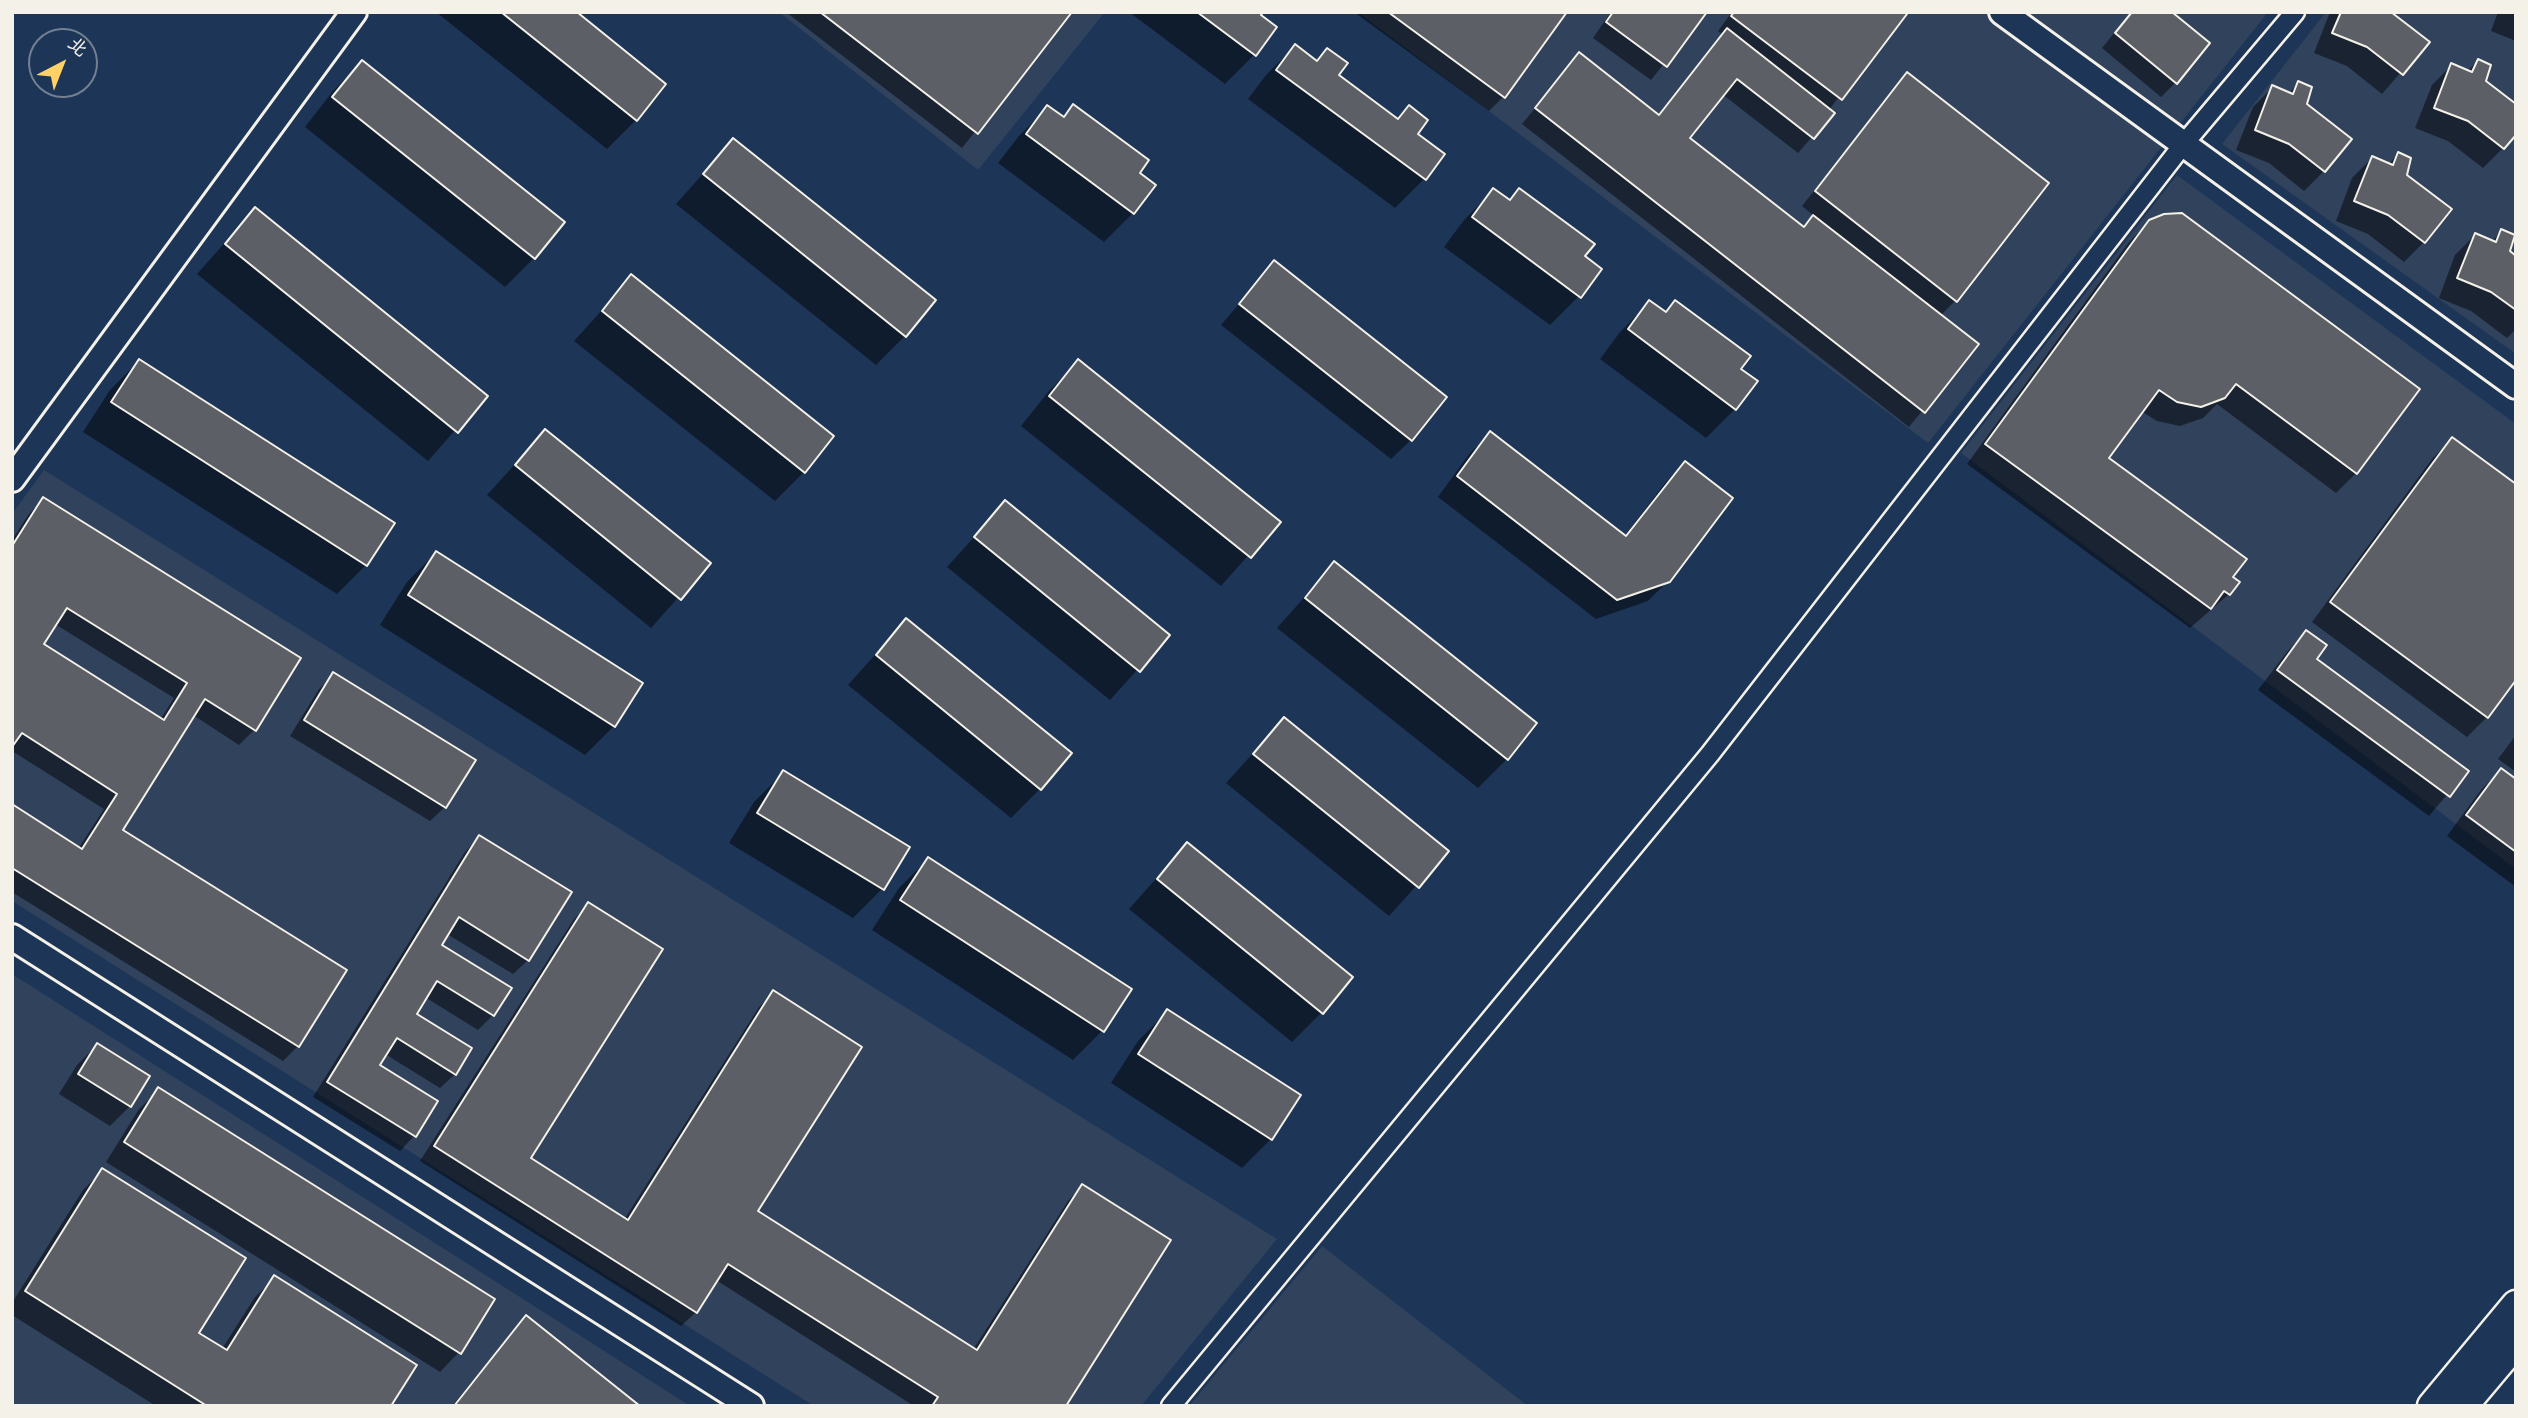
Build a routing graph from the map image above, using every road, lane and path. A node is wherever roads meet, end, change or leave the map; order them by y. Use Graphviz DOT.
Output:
graph roads {
  1 [pos="354,12"];
  2 [pos="2002,12"];
  3 [pos="2295,12"];
  4 [pos="2182,146"];
  5 [pos="2516,386"];
  6 [pos="12,479"];
  7 [pos="12,937"];
  8 [pos="2516,1305"];
  9 [pos="2516,1343"];
  10 [pos="751,1406"];
  11 [pos="1171,1406"];
  12 [pos="2432,1406"];
  13 [pos="2463,1406"];
  1 -- 6 [label="street"];
  2 -- 4 [label="street"];
  3 -- 4 [label="street"];
  4 -- 5 [label="street"];
  4 -- 11 [label="street"];
  7 -- 10 [label="street"];
  8 -- 12 [label="main road"];
  9 -- 13 [label="main road"];
}
